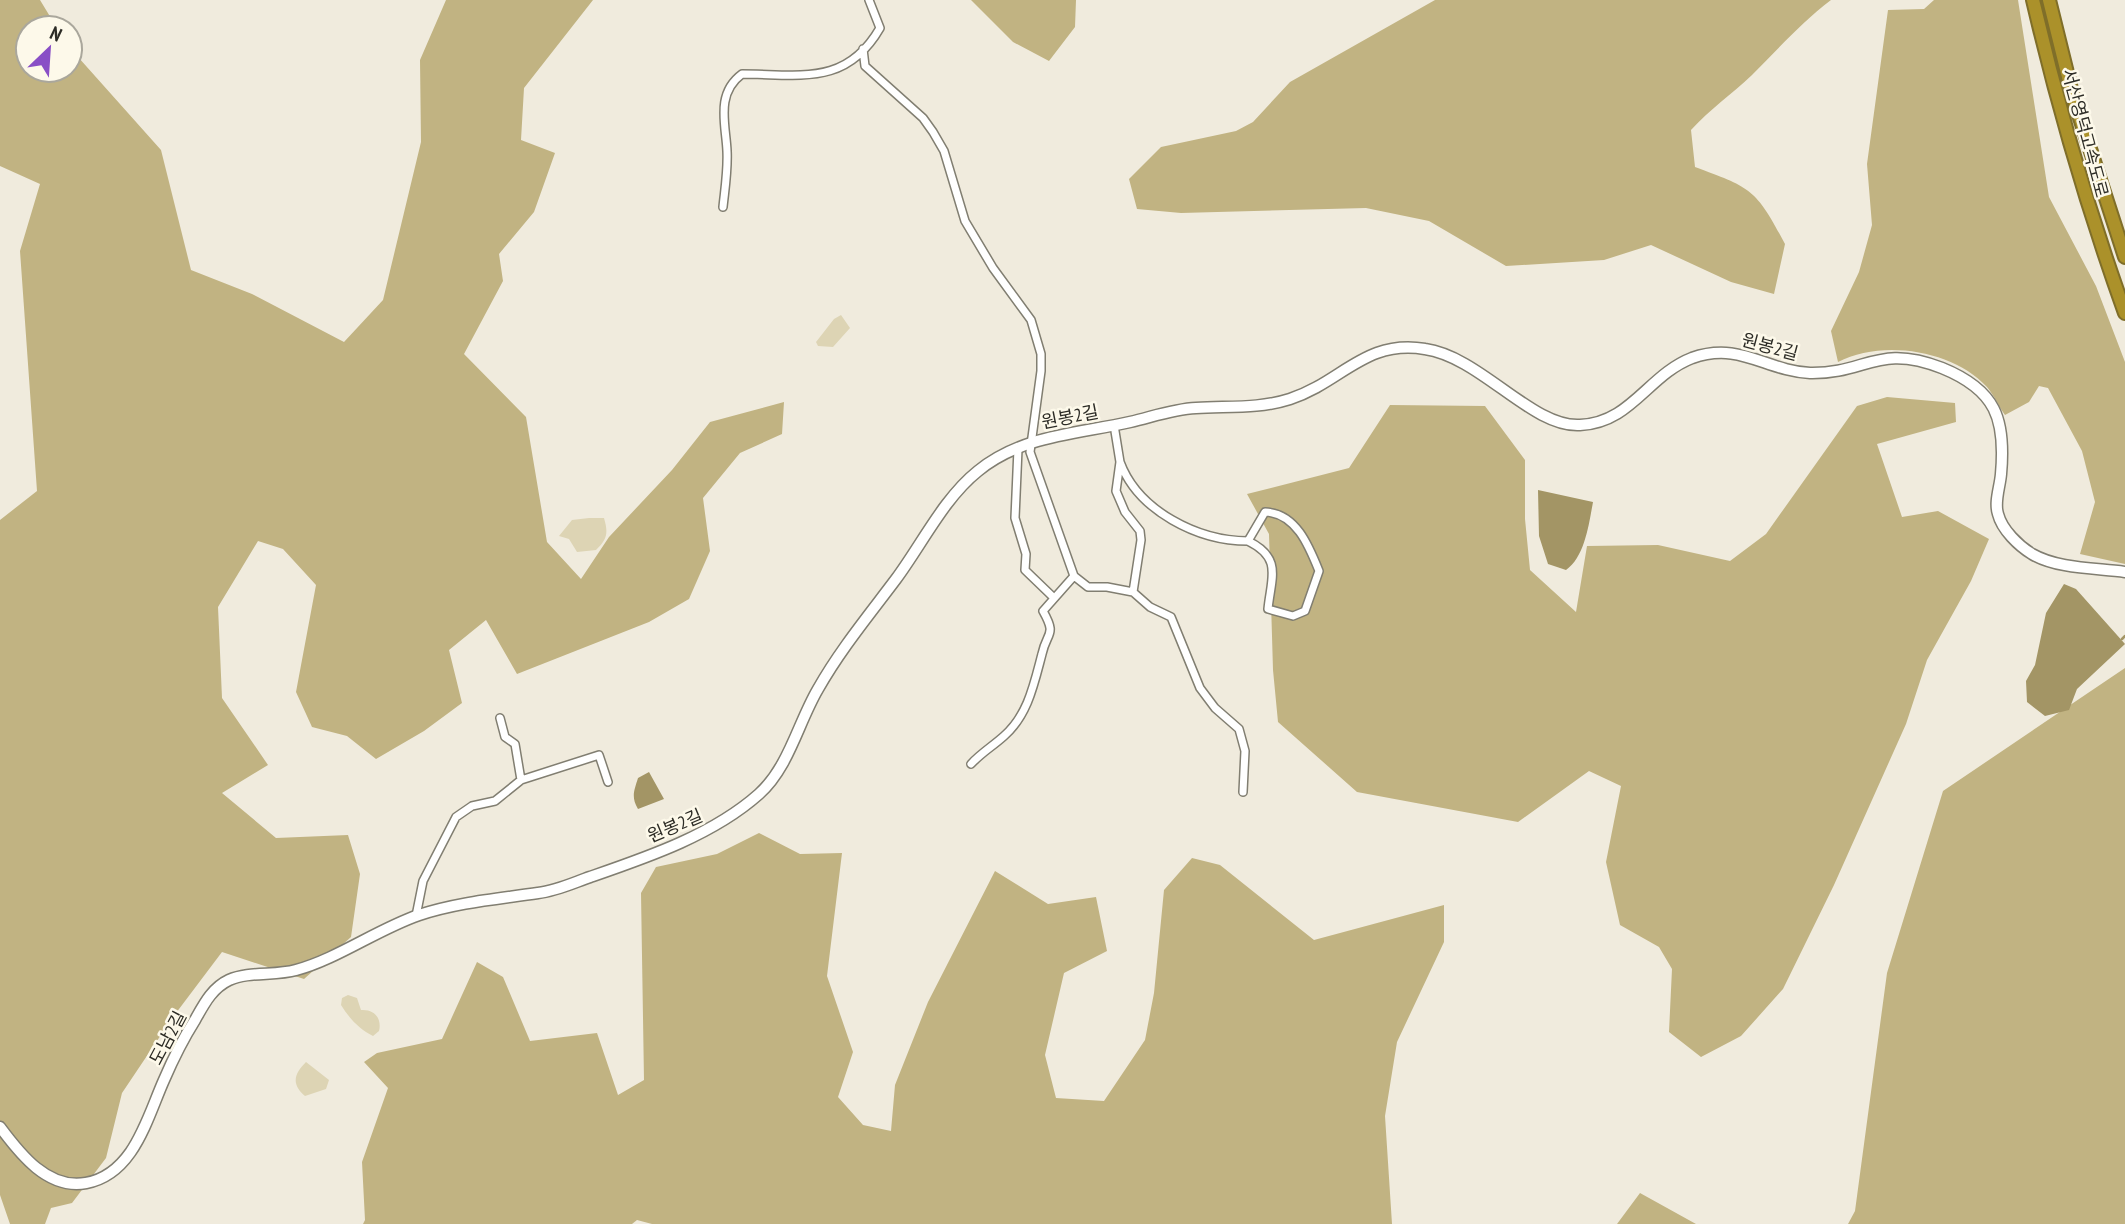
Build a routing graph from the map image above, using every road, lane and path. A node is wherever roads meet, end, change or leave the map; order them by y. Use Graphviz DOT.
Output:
graph roads {
  1 [pos="869,0"];
  2 [pos="2033,0"];
  3 [pos="2049,0"];
  4 [pos="863,49"];
  5 [pos="723,206"];
  6 [pos="2125,257"];
  7 [pos="2125,313"];
  8 [pos="1114,425"];
  9 [pos="1030,441"];
  10 [pos="1018,449"];
  11 [pos="1120,462"];
  12 [pos="1248,541"];
  13 [pos="2125,572"];
  14 [pos="1074,576"];
  15 [pos="1133,592"];
  16 [pos="1053,597"];
  17 [pos="500,718"];
  18 [pos="971,764"];
  19 [pos="521,780"];
  20 [pos="608,782"];
  21 [pos="1243,792"];
  22 [pos="416,916"];
  23 [pos="0,1128"];
  1 -- 4 [label="street"];
  2 -- 7 [label="highway, 서산영덕고속도로"];
  3 -- 6 [label="highway, 서산영덕고속도로"];
  4 -- 5 [label="street"];
  4 -- 9 [label="street"];
  8 -- 9 [label="main road, 원봉2길"];
  8 -- 11 [label="street"];
  8 -- 13 [label="main road, 원봉2길"];
  9 -- 10 [label="main road, 원봉2길"];
  9 -- 14 [label="street"];
  10 -- 16 [label="street"];
  10 -- 22 [label="main road, 원봉2길"];
  11 -- 12 [label="street"];
  11 -- 15 [label="street"];
  12 -- 12 [label="street"];
  14 -- 15 [label="street"];
  14 -- 16 [label="street"];
  15 -- 21 [label="street"];
  16 -- 18 [label="street"];
  17 -- 19 [label="street"];
  19 -- 20 [label="street"];
  19 -- 22 [label="street"];
  22 -- 23 [label="main road, 도남2길"];
}
